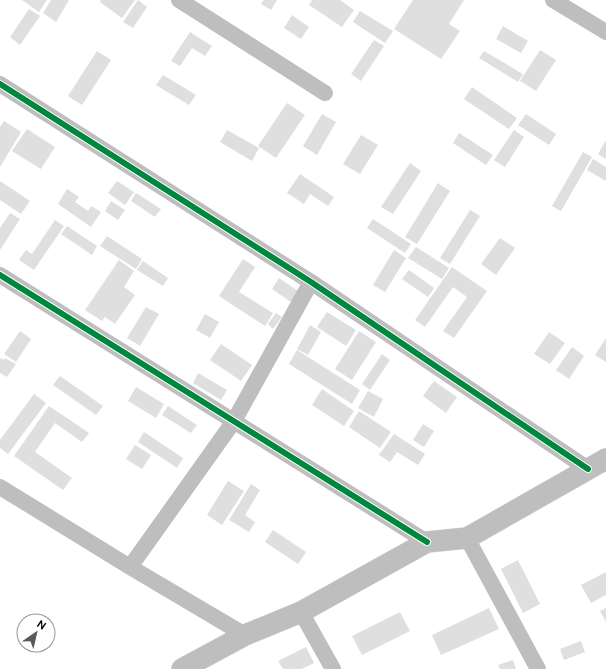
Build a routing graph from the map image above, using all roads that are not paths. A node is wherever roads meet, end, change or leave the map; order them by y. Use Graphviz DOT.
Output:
graph roads {
  1 [pos="179,0"];
  2 [pos="552,0"];
  3 [pos="606,32"];
  4 [pos="0,84"];
  5 [pos="325,92"];
  6 [pos="0,275"];
  7 [pos="311,282"];
  8 [pos="234,421"];
  9 [pos="606,459"];
  10 [pos="588,469"];
  11 [pos="0,487"];
  12 [pos="467,538"];
  13 [pos="427,542"];
  14 [pos="130,567"];
  15 [pos="301,612"];
  16 [pos="245,635"];
  17 [pos="182,669"];
  18 [pos="333,669"];
  19 [pos="538,669"];
  1 -- 5 [label="street"];
  2 -- 3 [label="street"];
  4 -- 7 [label="street"];
  6 -- 8 [label="street"];
  7 -- 8 [label="street"];
  7 -- 10 [label="street"];
  8 -- 13 [label="street"];
  8 -- 14 [label="street"];
  9 -- 10 [label="main road"];
  10 -- 12 [label="main road"];
  11 -- 14 [label="street"];
  12 -- 13 [label="main road"];
  12 -- 19 [label="street"];
  13 -- 15 [label="main road"];
  14 -- 16 [label="street"];
  15 -- 16 [label="main road"];
  15 -- 18 [label="street"];
  16 -- 17 [label="main road"];
}
